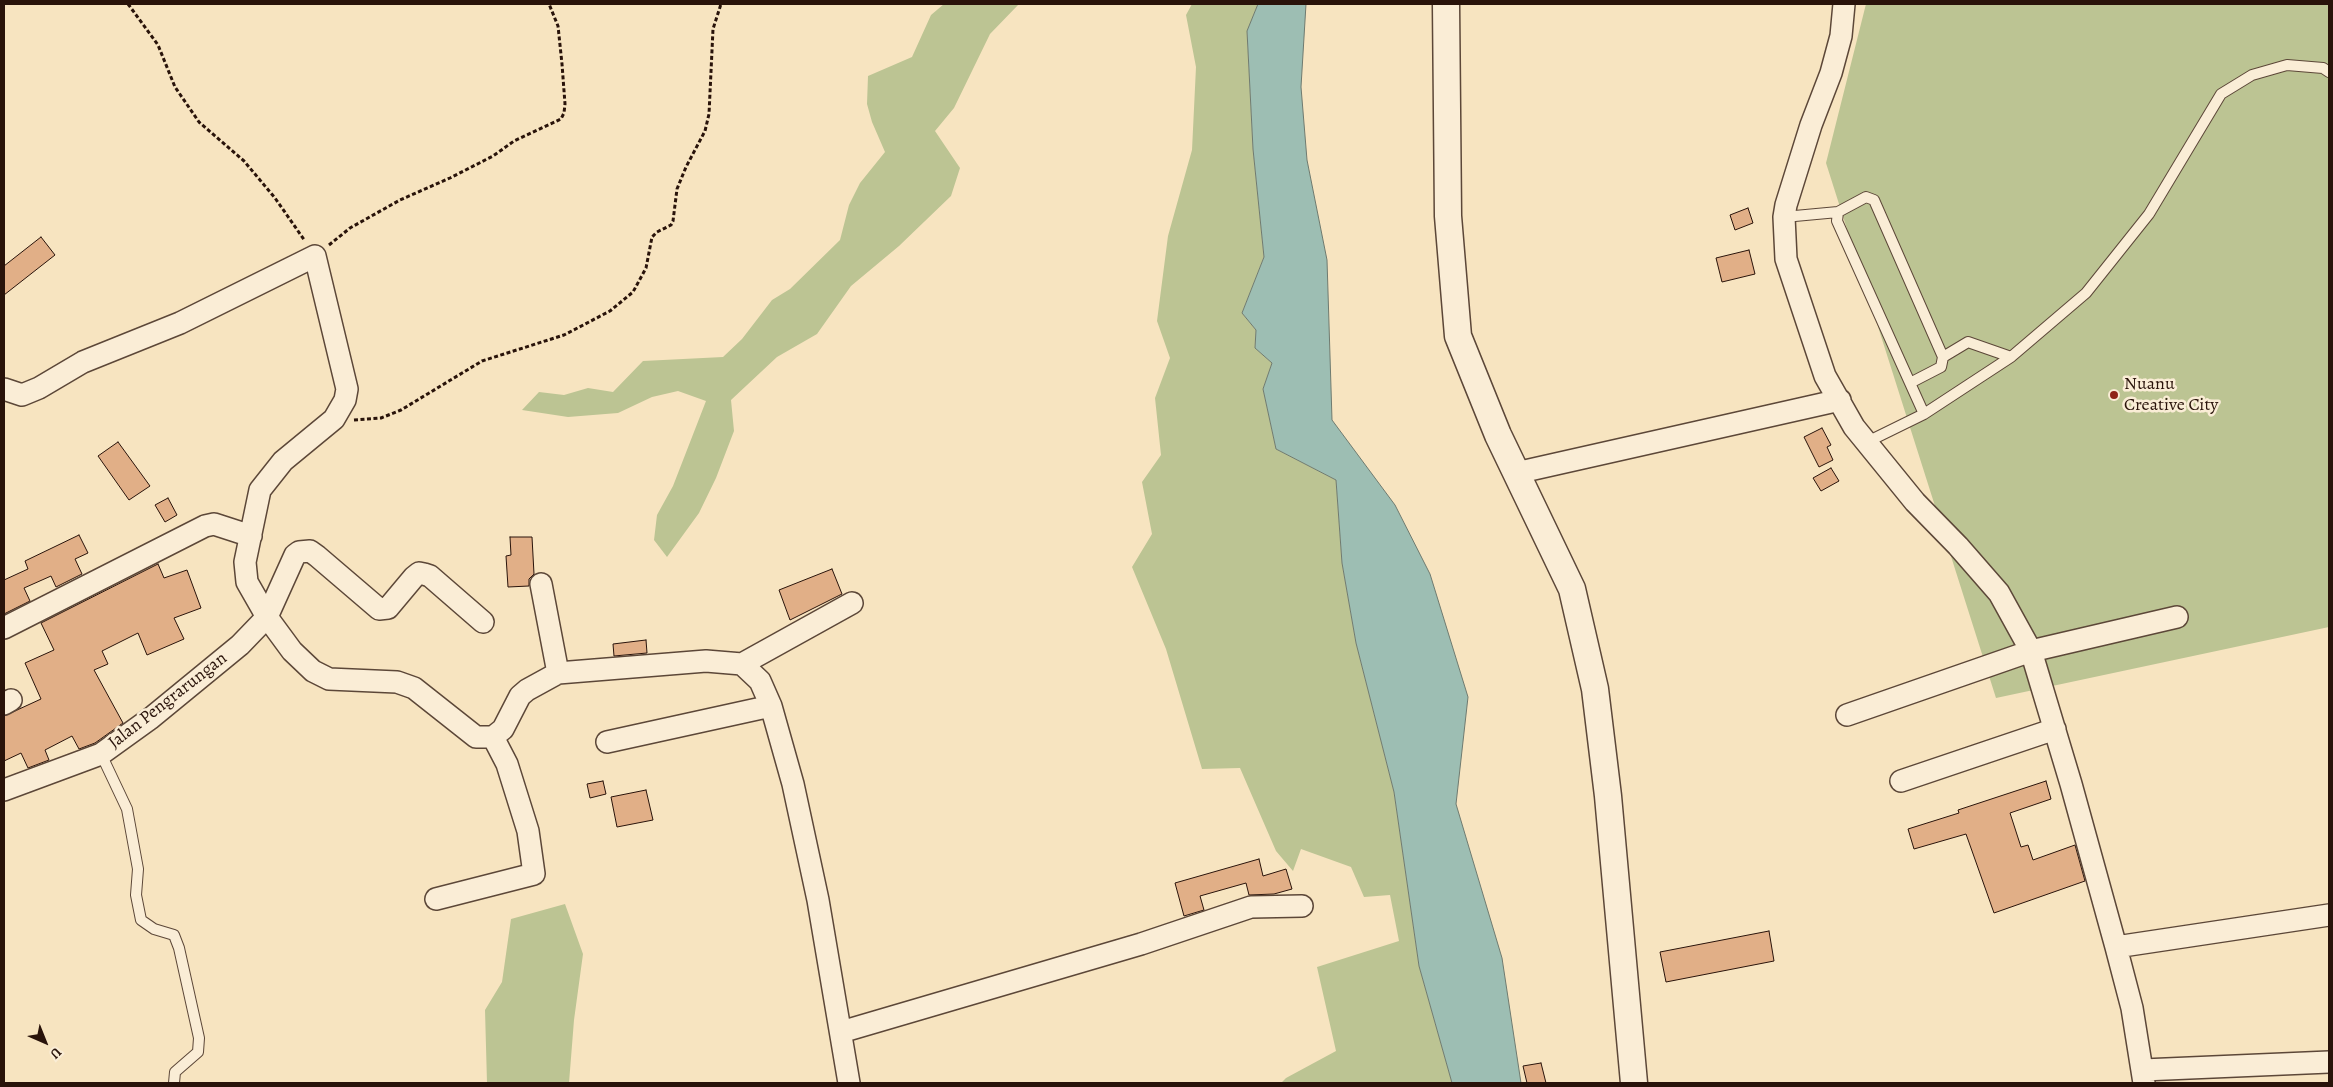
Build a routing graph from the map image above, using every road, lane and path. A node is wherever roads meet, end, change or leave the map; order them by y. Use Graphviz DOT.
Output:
graph roads {
  1 [pos="128,4"];
  2 [pos="548,4"];
  3 [pos="721,4"];
  4 [pos="1446,4"];
  5 [pos="1844,4"];
  6 [pos="2329,72"];
  7 [pos="1838,212"];
  8 [pos="1784,217"];
  9 [pos="315,256"];
  10 [pos="1943,357"];
  11 [pos="2011,357"];
  12 [pos="1910,383"];
  13 [pos="4,389"];
  14 [pos="1840,400"];
  15 [pos="1924,414"];
  16 [pos="334,419"];
  17 [pos="1867,442"];
  18 [pos="1516,473"];
  19 [pos="251,536"];
  20 [pos="540,584"];
  21 [pos="852,603"];
  22 [pos="266,617"];
  23 [pos="2177,617"];
  24 [pos="483,622"];
  25 [pos="4,628"];
  26 [pos="2031,651"];
  27 [pos="742,664"];
  28 [pos="558,673"];
  29 [pos="771,706"];
  30 [pos="1847,715"];
  31 [pos="2055,729"];
  32 [pos="493,737"];
  33 [pos="606,742"];
  34 [pos="101,754"];
  35 [pos="1901,781"];
  36 [pos="4,790"];
  37 [pos="436,899"];
  38 [pos="1302,906"];
  39 [pos="2329,915"];
  40 [pos="2116,947"];
  41 [pos="840,1032"];
  42 [pos="2329,1062"];
  43 [pos="2144,1077"];
  44 [pos="174,1083"];
  45 [pos="849,1083"];
  46 [pos="1634,1083"];
  1 -- 9 [label="path"];
  2 -- 9 [label="path"];
  3 -- 16 [label="path"];
  4 -- 18 [label="street"];
  5 -- 8 [label="street"];
  6 -- 11 [label="lane"];
  7 -- 8 [label="lane"];
  7 -- 10 [label="lane"];
  7 -- 12 [label="lane"];
  8 -- 14 [label="street"];
  9 -- 13 [label="street"];
  9 -- 16 [label="street"];
  10 -- 11 [label="lane"];
  10 -- 12 [label="lane"];
  11 -- 15 [label="lane"];
  12 -- 15 [label="lane"];
  14 -- 17 [label="street"];
  14 -- 18 [label="street"];
  15 -- 17 [label="lane"];
  16 -- 19 [label="street"];
  17 -- 26 [label="street"];
  18 -- 46 [label="street"];
  19 -- 22 [label="street"];
  19 -- 25 [label="street"];
  20 -- 28 [label="street"];
  21 -- 27 [label="street"];
  22 -- 24 [label="street, Jalan Pengrarungan"];
  22 -- 32 [label="street"];
  22 -- 34 [label="street, Jalan Pengrarungan"];
  23 -- 26 [label="street"];
  26 -- 30 [label="street"];
  26 -- 31 [label="street"];
  27 -- 28 [label="street"];
  27 -- 29 [label="street"];
  28 -- 32 [label="street"];
  29 -- 33 [label="street"];
  29 -- 41 [label="street"];
  31 -- 35 [label="street"];
  31 -- 40 [label="street"];
  32 -- 37 [label="street"];
  34 -- 36 [label="street, Jalan Pengrarungan"];
  34 -- 44 [label="lane"];
  38 -- 41 [label="street"];
  39 -- 40 [label="street"];
  40 -- 43 [label="street"];
  41 -- 45 [label="street"];
  42 -- 43 [label="street"];
}
